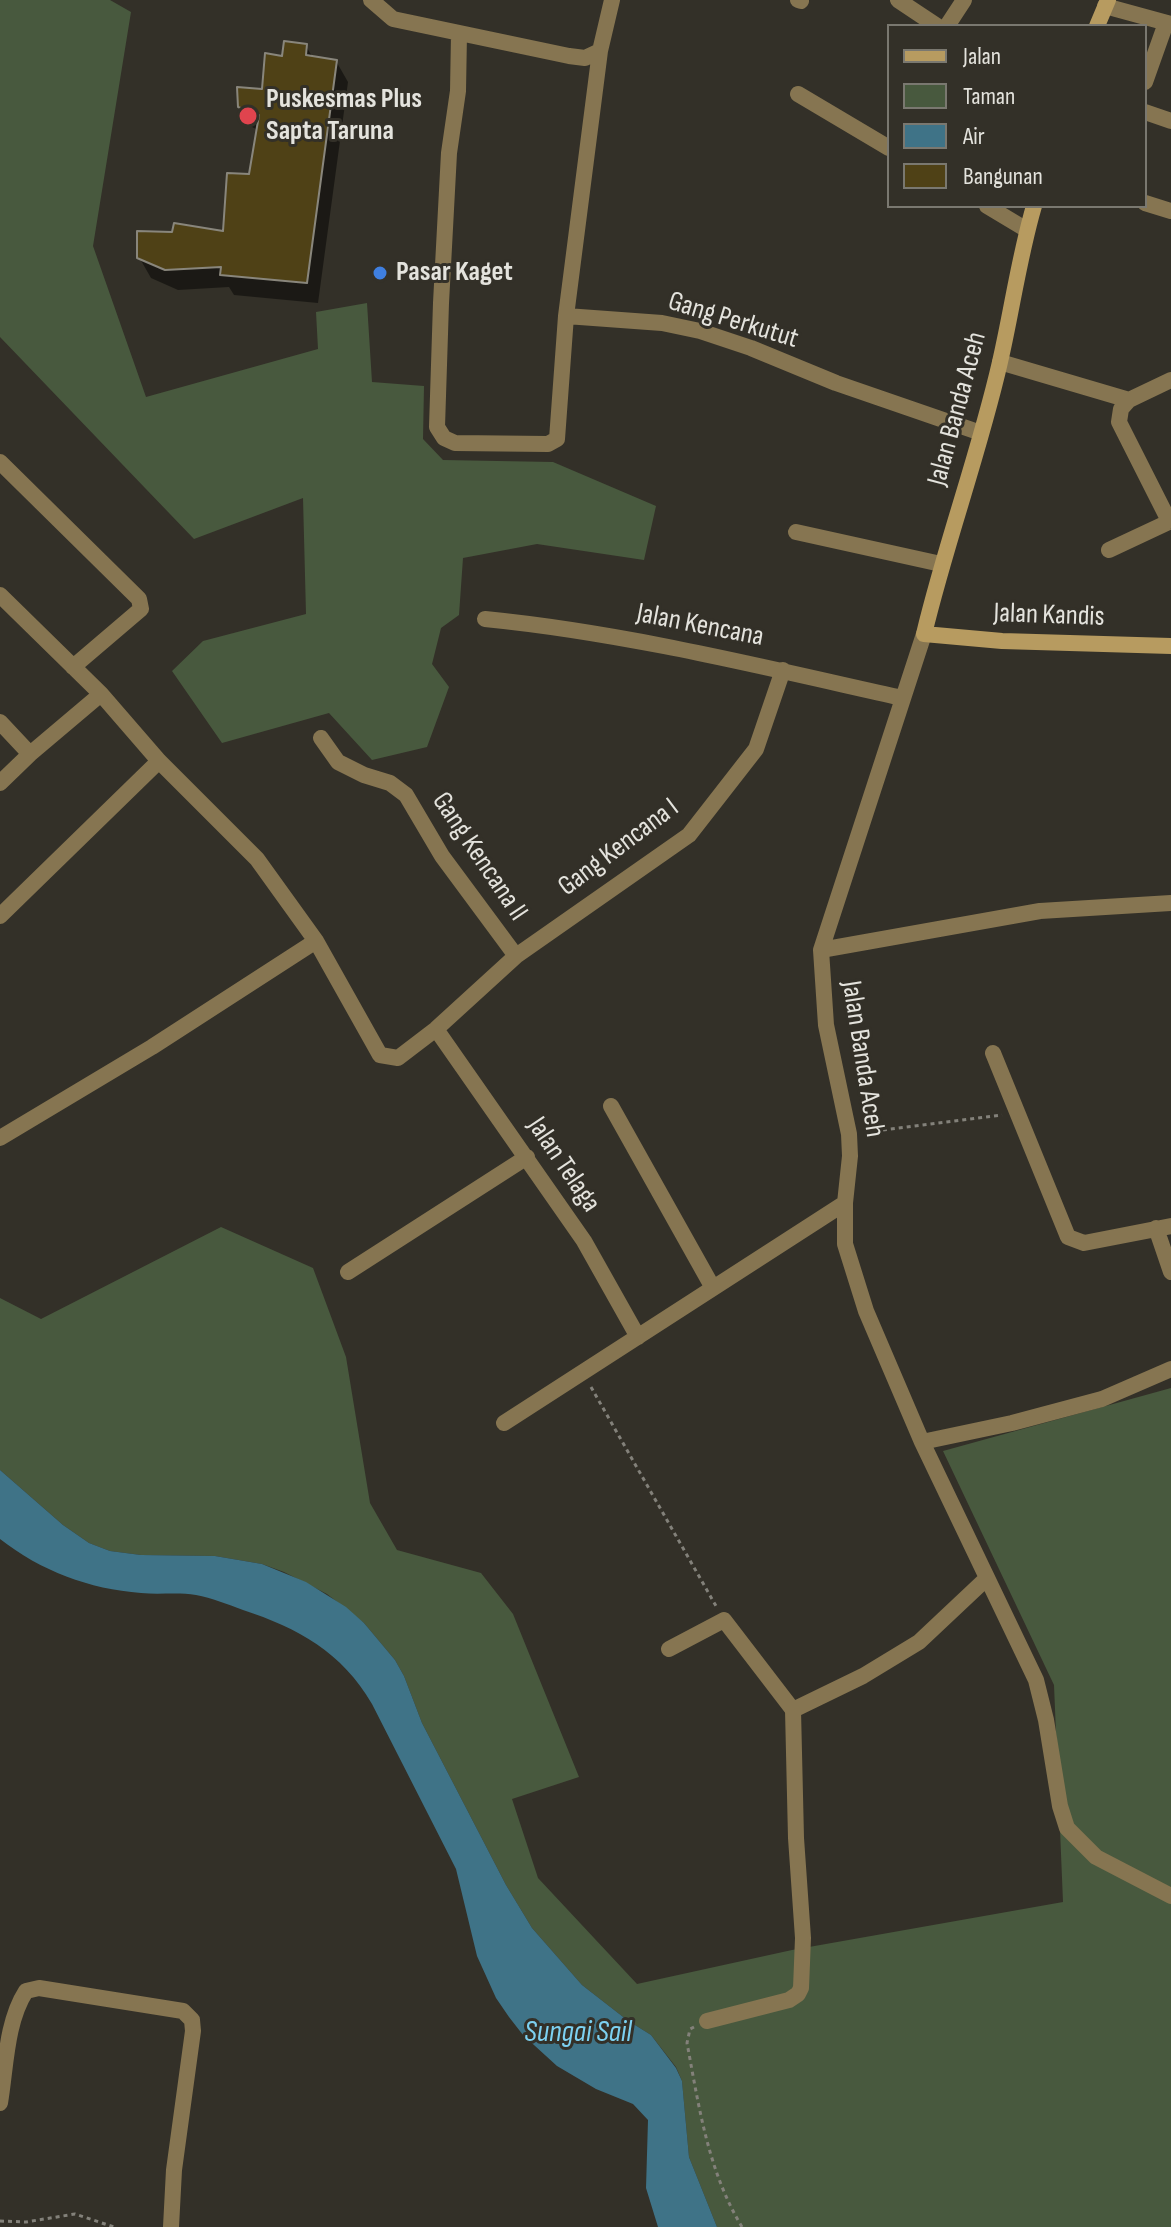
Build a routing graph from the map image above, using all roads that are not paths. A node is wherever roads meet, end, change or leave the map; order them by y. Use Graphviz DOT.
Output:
graph roads {
  1 [pos="371,0"];
  2 [pos="612,0"];
  3 [pos="898,0"];
  4 [pos="964,0"];
  5 [pos="1107,3"];
  6 [pos="934,24"];
  7 [pos="948,24"];
  8 [pos="1098,24"];
  9 [pos="1168,24"];
  10 [pos="459,34"];
  11 [pos="600,51"];
  12 [pos="1147,77"];
  13 [pos="798,94"];
  14 [pos="1147,113"];
  15 [pos="1171,121"];
  16 [pos="887,147"];
  17 [pos="1147,204"];
  18 [pos="990,208"];
  19 [pos="1033,208"];
  20 [pos="1171,211"];
  21 [pos="1027,230"];
  22 [pos="566,316"];
  23 [pos="1000,362"];
  24 [pos="1171,380"];
  25 [pos="1129,400"];
  26 [pos="981,433"];
  27 [pos="0,462"];
  28 [pos="1170,521"];
  29 [pos="796,532"];
  30 [pos="1109,550"];
  31 [pos="941,564"];
  32 [pos="0,595"];
  33 [pos="485,619"];
  34 [pos="924,634"];
  35 [pos="1171,646"];
  36 [pos="73,667"];
  37 [pos="783,670"];
  38 [pos="101,694"];
  39 [pos="902,698"];
  40 [pos="0,722"];
  41 [pos="321,738"];
  42 [pos="30,754"];
  43 [pos="159,761"];
  44 [pos="0,783"];
  45 [pos="1171,903"];
  46 [pos="0,916"];
  47 [pos="316,941"];
  48 [pos="821,950"];
  49 [pos="516,956"];
  50 [pos="436,1029"];
  51 [pos="993,1053"];
  52 [pos="611,1106"];
  53 [pos="0,1138"];
  54 [pos="527,1157"];
  55 [pos="845,1203"];
  56 [pos="1163,1227"];
  57 [pos="348,1272"];
  58 [pos="1171,1272"];
  59 [pos="713,1288"];
  60 [pos="638,1337"];
  61 [pos="1171,1369"];
  62 [pos="504,1423"];
  63 [pos="922,1442"];
  64 [pos="987,1578"];
  65 [pos="669,1649"];
  66 [pos="793,1710"];
  67 [pos="1171,1896"];
  68 [pos="707,2021"];
  69 [pos="0,2103"];
  70 [pos="171,2227"];
  1 -- 10 [label="street"];
  2 -- 11 [label="street"];
  3 -- 6 [label="street"];
  4 -- 7 [label="street"];
  5 -- 8 [label="street"];
  5 -- 9 [label="street"];
  9 -- 12 [label="street"];
  10 -- 11 [label="street"];
  10 -- 22 [label="street"];
  11 -- 22 [label="street"];
  13 -- 16 [label="street"];
  14 -- 15 [label="street"];
  17 -- 20 [label="street"];
  18 -- 21 [label="street"];
  19 -- 21 [label="street, Jalan Banda Aceh"];
  21 -- 23 [label="street, Jalan Banda Aceh"];
  22 -- 26 [label="street, Gang Perkutut"];
  23 -- 25 [label="street"];
  23 -- 26 [label="street, Jalan Banda Aceh"];
  24 -- 25 [label="street"];
  25 -- 28 [label="street"];
  26 -- 31 [label="street, Jalan Banda Aceh"];
  27 -- 36 [label="street"];
  28 -- 30 [label="street"];
  29 -- 31 [label="street"];
  31 -- 34 [label="street, Jalan Banda Aceh"];
  32 -- 36 [label="street"];
  33 -- 37 [label="street, Jalan Kencana"];
  34 -- 35 [label="street, Jalan Kandis"];
  34 -- 39 [label="street, Jalan Banda Aceh"];
  36 -- 38 [label="street"];
  37 -- 39 [label="street, Jalan Kencana"];
  37 -- 49 [label="street, Gang Kencana I"];
  38 -- 42 [label="street"];
  38 -- 43 [label="street"];
  39 -- 48 [label="street, Jalan Banda Aceh"];
  40 -- 42 [label="street"];
  41 -- 49 [label="street, Gang Kencana II"];
  42 -- 44 [label="street"];
  43 -- 46 [label="street"];
  43 -- 47 [label="street"];
  45 -- 48 [label="street"];
  47 -- 50 [label="street, Gang Kencana I"];
  47 -- 53 [label="street"];
  48 -- 55 [label="street, Jalan Banda Aceh"];
  49 -- 50 [label="street, Gang Kencana I"];
  50 -- 54 [label="street, Jalan Telaga"];
  51 -- 56 [label="street"];
  52 -- 59 [label="street"];
  54 -- 57 [label="street"];
  54 -- 60 [label="street, Jalan Telaga"];
  55 -- 59 [label="street"];
  55 -- 63 [label="street, Jalan Banda Aceh"];
  56 -- 58 [label="street"];
  59 -- 60 [label="street"];
  60 -- 62 [label="street"];
  61 -- 63 [label="street"];
  63 -- 64 [label="street, Jalan Banda Aceh"];
  64 -- 66 [label="street"];
  64 -- 67 [label="street, Jalan Banda Aceh"];
  65 -- 66 [label="street"];
  66 -- 68 [label="street"];
  69 -- 70 [label="street"];
}
